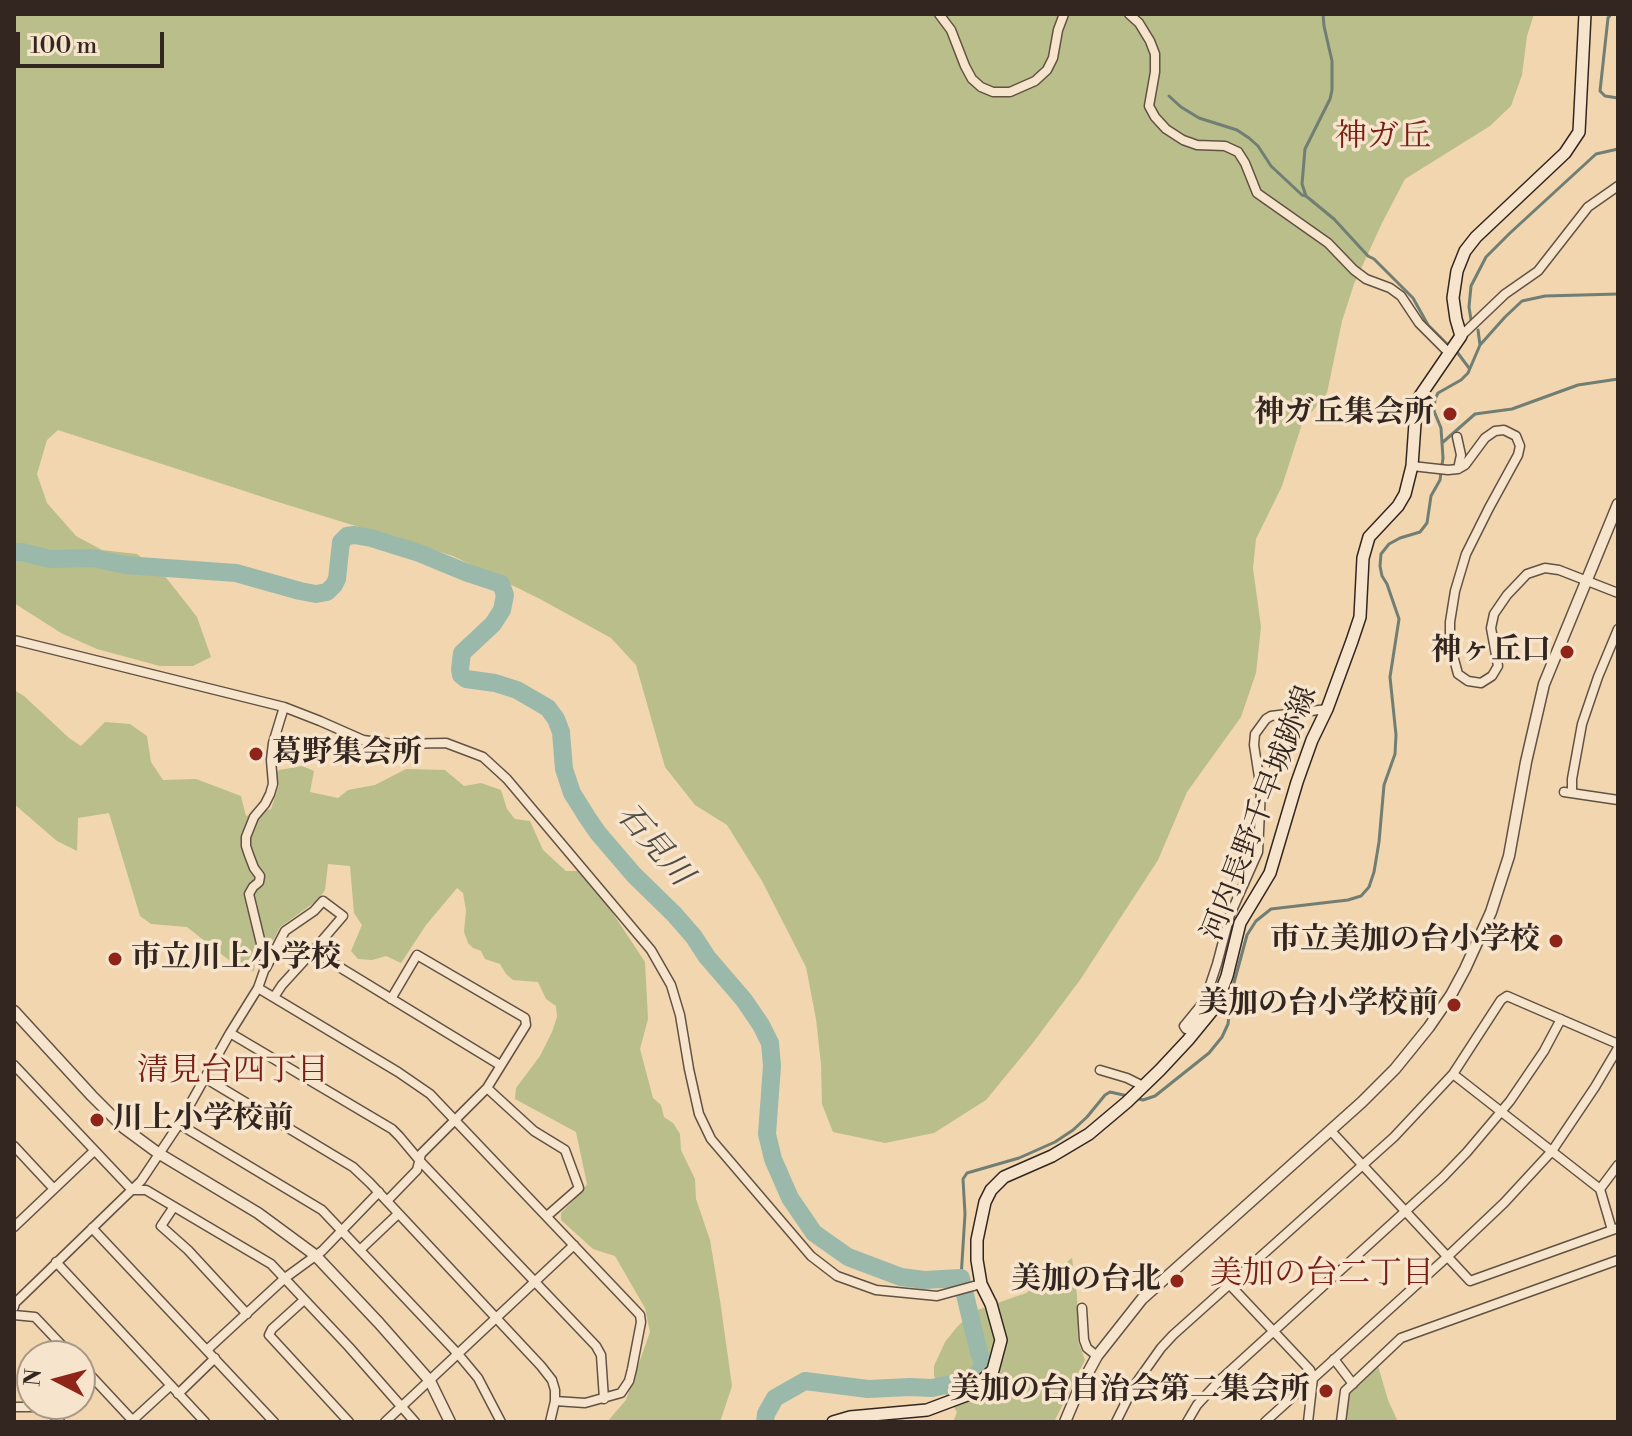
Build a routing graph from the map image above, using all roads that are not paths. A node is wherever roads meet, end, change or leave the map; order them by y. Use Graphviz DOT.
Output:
graph roads {
  1 [pos="939,14"];
  2 [pos="1064,14"];
  3 [pos="1129,14"];
  4 [pos="1585,14"];
  5 [pos="1618,186"];
  6 [pos="1461,336"];
  7 [pos="1450,354"];
  8 [pos="1457,437"];
  9 [pos="1415,466"];
  10 [pos="1458,469"];
  11 [pos="1618,504"];
  12 [pos="1586,579"];
  13 [pos="1618,593"];
  14 [pos="1618,629"];
  15 [pos="14,640"];
  16 [pos="284,707"];
  17 [pos="1327,709"];
  18 [pos="1618,800"];
  19 [pos="313,951"];
  20 [pos="265,968"];
  21 [pos="258,988"];
  22 [pos="274,997"];
  23 [pos="391,999"];
  24 [pos="1215,1007"];
  25 [pos="14,1011"];
  26 [pos="1561,1019"];
  27 [pos="230,1033"];
  28 [pos="1618,1046"];
  29 [pos="14,1065"];
  30 [pos="500,1065"];
  31 [pos="1100,1070"];
  32 [pos="1453,1074"];
  33 [pos="205,1078"];
  34 [pos="487,1088"];
  35 [pos="1135,1094"];
  36 [pos="1501,1113"];
  37 [pos="456,1120"];
  38 [pos="179,1124"];
  39 [pos="1331,1131"];
  40 [pos="14,1146"];
  41 [pos="94,1151"];
  42 [pos="1552,1151"];
  43 [pos="158,1153"];
  44 [pos="420,1161"];
  45 [pos="1362,1165"];
  46 [pos="1618,1165"];
  47 [pos="54,1189"];
  48 [pos="1600,1189"];
  49 [pos="132,1190"];
  50 [pos="379,1192"];
  51 [pos="387,1201"];
  52 [pos="173,1208"];
  53 [pos="1405,1212"];
  54 [pos="398,1214"];
  55 [pos="547,1216"];
  56 [pos="14,1227"];
  57 [pos="92,1228"];
  58 [pos="1615,1229"];
  59 [pos="342,1230"];
  60 [pos="574,1245"];
  61 [pos="361,1249"];
  62 [pos="315,1255"];
  63 [pos="1446,1258"];
  64 [pos="1618,1260"];
  65 [pos="56,1262"];
  66 [pos="285,1278"];
  67 [pos="535,1282"];
  68 [pos="981,1284"];
  69 [pos="1230,1285"];
  70 [pos="304,1300"];
  71 [pos="14,1307"];
  72 [pos="1082,1308"];
  73 [pos="247,1314"];
  74 [pos="14,1315"];
  75 [pos="496,1318"];
  76 [pos="1272,1330"];
  77 [pos="57,1340"];
  78 [pos="208,1349"];
  79 [pos="458,1354"];
  80 [pos="1097,1356"];
  81 [pos="215,1358"];
  82 [pos="1334,1359"];
  83 [pos="1313,1378"];
  84 [pos="96,1381"];
  85 [pos="430,1381"];
  86 [pos="1353,1384"];
  87 [pos="170,1386"];
  88 [pos="178,1394"];
  89 [pos="604,1399"];
  90 [pos="555,1401"];
  91 [pos="402,1406"];
  92 [pos="14,1407"];
  93 [pos="133,1421"];
  94 [pos="60,1422"];
  95 [pos="205,1422"];
  96 [pos="274,1422"];
  97 [pos="349,1422"];
  98 [pos="385,1422"];
  99 [pos="415,1422"];
  100 [pos="450,1422"];
  101 [pos="501,1422"];
  102 [pos="550,1422"];
  103 [pos="833,1422"];
  104 [pos="1065,1422"];
  105 [pos="1116,1422"];
  106 [pos="1187,1422"];
  107 [pos="1265,1422"];
  108 [pos="1308,1422"];
  109 [pos="1341,1422"];
  1 -- 2 [label="street"];
  3 -- 7 [label="street"];
  4 -- 6 [label="main road"];
  5 -- 6 [label="street"];
  6 -- 7 [label="main road, 河内長野千早城跡線"];
  7 -- 9 [label="main road, 河内長野千早城跡線"];
  8 -- 10 [label="street"];
  9 -- 10 [label="street"];
  9 -- 17 [label="main road, 河内長野千早城跡線"];
  10 -- 12 [label="street"];
  11 -- 12 [label="street"];
  12 -- 13 [label="street"];
  12 -- 39 [label="street"];
  14 -- 18 [label="street"];
  15 -- 16 [label="street"];
  16 -- 20 [label="street"];
  16 -- 68 [label="street"];
  17 -- 24 [label="main road, 河内長野千早城跡線"];
  17 -- 24 [label="street"];
  19 -- 20 [label="street"];
  19 -- 22 [label="street"];
  19 -- 23 [label="street"];
  20 -- 21 [label="street"];
  21 -- 22 [label="street"];
  21 -- 27 [label="street"];
  22 -- 37 [label="street"];
  23 -- 30 [label="street"];
  23 -- 30 [label="street"];
  24 -- 35 [label="main road, 河内長野千早城跡線"];
  25 -- 43 [label="street"];
  26 -- 28 [label="street"];
  26 -- 32 [label="street"];
  26 -- 36 [label="street"];
  27 -- 33 [label="street"];
  27 -- 44 [label="street"];
  28 -- 42 [label="street"];
  29 -- 41 [label="street"];
  30 -- 34 [label="street"];
  31 -- 35 [label="street"];
  32 -- 36 [label="street"];
  32 -- 45 [label="street"];
  33 -- 38 [label="street"];
  33 -- 50 [label="street"];
  34 -- 37 [label="street"];
  34 -- 55 [label="street"];
  35 -- 68 [label="main road, 河内長野千早城跡線"];
  36 -- 42 [label="street"];
  36 -- 53 [label="street"];
  37 -- 44 [label="street"];
  37 -- 55 [label="street"];
  38 -- 43 [label="street"];
  38 -- 59 [label="street"];
  39 -- 45 [label="street"];
  39 -- 80 [label="street"];
  40 -- 47 [label="street"];
  41 -- 47 [label="street"];
  41 -- 49 [label="street"];
  42 -- 48 [label="street"];
  42 -- 63 [label="street"];
  43 -- 49 [label="street"];
  43 -- 62 [label="street"];
  44 -- 51 [label="street"];
  44 -- 67 [label="street"];
  45 -- 53 [label="street"];
  45 -- 69 [label="street"];
  46 -- 48 [label="street"];
  47 -- 56 [label="street"];
  48 -- 58 [label="street"];
  49 -- 52 [label="street"];
  49 -- 57 [label="street"];
  50 -- 51 [label="street"];
  50 -- 59 [label="street"];
  51 -- 54 [label="street"];
  52 -- 66 [label="street"];
  52 -- 73 [label="street"];
  53 -- 63 [label="street"];
  53 -- 76 [label="street"];
  54 -- 61 [label="street"];
  54 -- 75 [label="street"];
  55 -- 60 [label="street"];
  57 -- 65 [label="street"];
  57 -- 78 [label="street"];
  58 -- 63 [label="street"];
  59 -- 61 [label="street"];
  59 -- 62 [label="street"];
  60 -- 67 [label="street"];
  60 -- 89 [label="street"];
  61 -- 79 [label="street"];
  62 -- 66 [label="street"];
  62 -- 85 [label="street"];
  63 -- 82 [label="street"];
  64 -- 86 [label="street"];
  65 -- 71 [label="street"];
  65 -- 87 [label="street"];
  66 -- 70 [label="street"];
  66 -- 73 [label="street"];
  67 -- 75 [label="street"];
  67 -- 89 [label="street"];
  68 -- 103 [label="main road, 河内長野千早城跡線"];
  69 -- 76 [label="street"];
  69 -- 105 [label="street"];
  70 -- 91 [label="street"];
  70 -- 97 [label="street"];
  72 -- 80 [label="street"];
  73 -- 78 [label="street"];
  74 -- 77 [label="street"];
  75 -- 79 [label="street"];
  75 -- 90 [label="street"];
  76 -- 83 [label="street"];
  76 -- 106 [label="street"];
  78 -- 81 [label="street"];
  79 -- 85 [label="street"];
  79 -- 101 [label="street"];
  80 -- 104 [label="street"];
  81 -- 88 [label="street"];
  81 -- 96 [label="street"];
  82 -- 83 [label="street"];
  82 -- 86 [label="street"];
  83 -- 107 [label="street"];
  83 -- 108 [label="street"];
  84 -- 93 [label="street"];
  85 -- 91 [label="street"];
  85 -- 100 [label="street"];
  86 -- 109 [label="street"];
  87 -- 88 [label="street"];
  87 -- 93 [label="street"];
  88 -- 95 [label="street"];
  89 -- 90 [label="street"];
  90 -- 102 [label="street"];
  91 -- 98 [label="street"];
  91 -- 99 [label="street"];
  92 -- 94 [label="street"];
}
